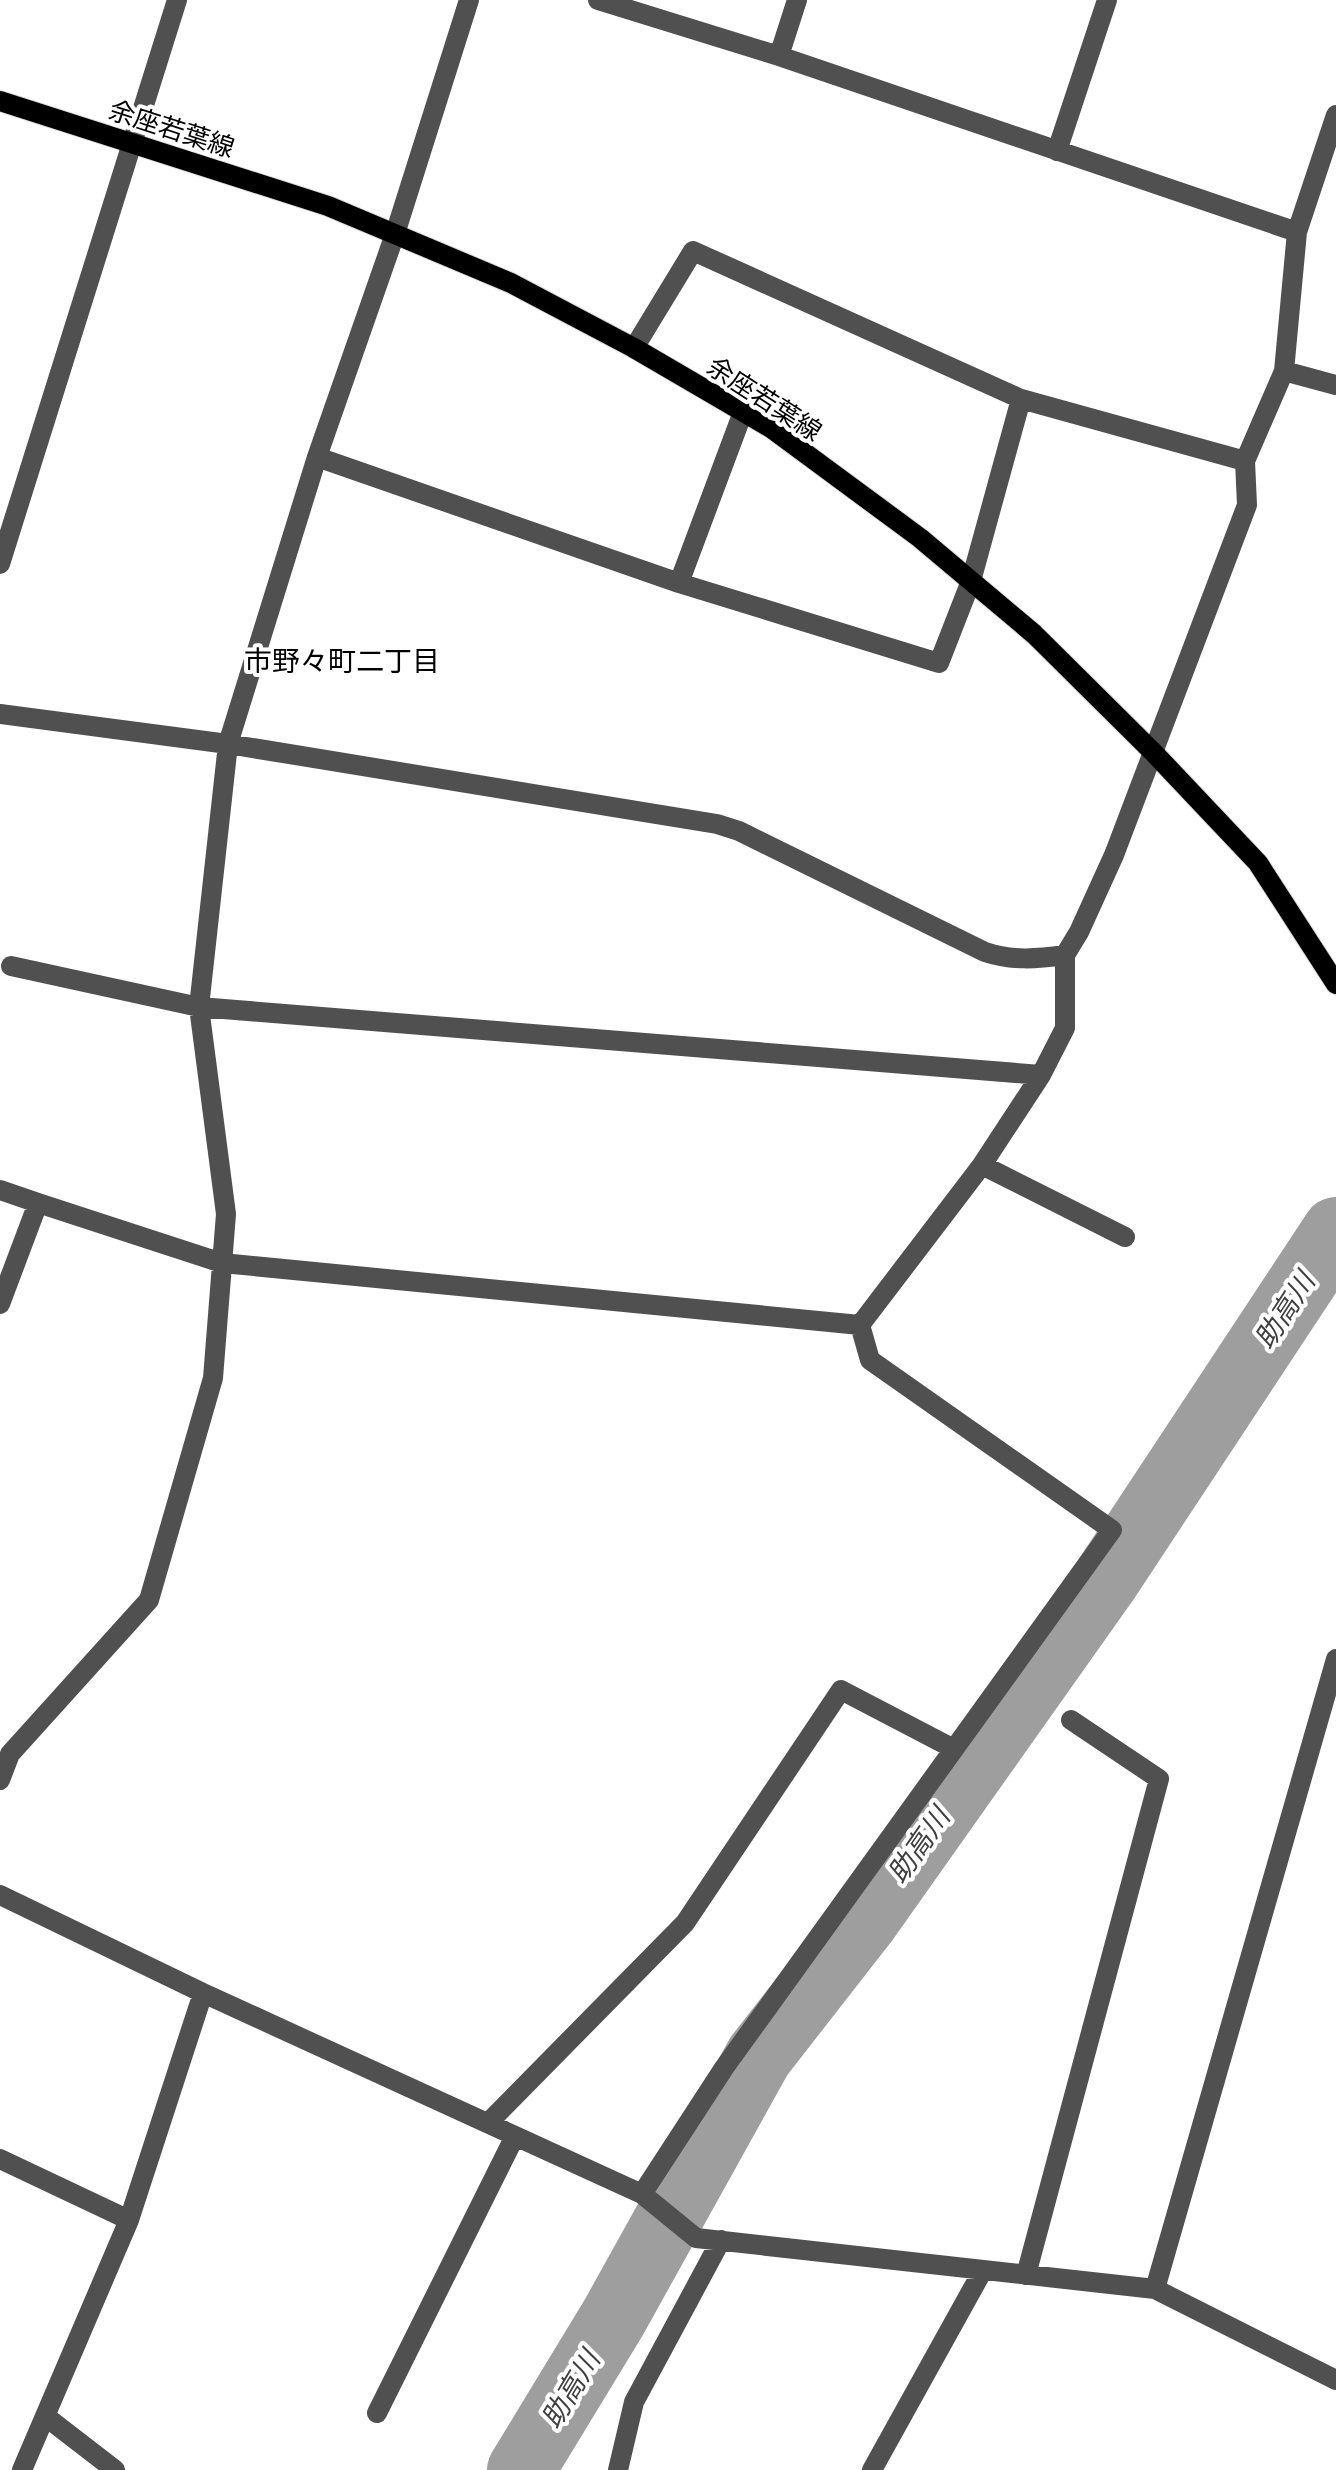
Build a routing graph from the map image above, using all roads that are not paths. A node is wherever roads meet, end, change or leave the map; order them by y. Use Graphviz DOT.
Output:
graph roads {
  1 [pos="177,0"];
  2 [pos="469,0"];
  3 [pos="598,0"];
  4 [pos="797,0"];
  5 [pos="1107,0"];
  6 [pos="779,56"];
  7 [pos="0,101"];
  8 [pos="1336,115"];
  9 [pos="132,142"];
  10 [pos="1057,151"];
  11 [pos="1297,232"];
  12 [pos="395,234"];
  13 [pos="634,348"];
  14 [pos="1284,371"];
  15 [pos="1336,385"];
  16 [pos="1021,399"];
  17 [pos="743,412"];
  18 [pos="317,457"];
  19 [pos="1245,461"];
  20 [pos="0,564"];
  21 [pos="971,581"];
  22 [pos="679,583"];
  23 [pos="0,714"];
  24 [pos="228,744"];
  25 [pos="1154,753"];
  26 [pos="1065,955"];
  27 [pos="11,966"];
  28 [pos="1332,968"];
  29 [pos="199,1007"];
  30 [pos="1041,1075"];
  31 [pos="982,1165"];
  32 [pos="0,1190"];
  33 [pos="38,1203"];
  34 [pos="1125,1237"];
  35 [pos="222,1263"];
  36 [pos="0,1304"];
  37 [pos="860,1325"];
  38 [pos="1336,1659"];
  39 [pos="1071,1720"];
  40 [pos="954,1749"];
  41 [pos="0,1780"];
  42 [pos="0,1895"];
  43 [pos="203,1993"];
  44 [pos="488,2123"];
  45 [pos="515,2136"];
  46 [pos="0,2159"];
  47 [pos="647,2199"];
  48 [pos="129,2220"];
  49 [pos="721,2240"];
  50 [pos="983,2270"];
  51 [pos="1026,2275"];
  52 [pos="1155,2289"];
  53 [pos="1336,2379"];
  54 [pos="377,2413"];
  55 [pos="45,2416"];
  56 [pos="22,2470"];
  57 [pos="115,2470"];
  58 [pos="618,2470"];
  59 [pos="872,2470"];
  1 -- 9 [label="street"];
  2 -- 12 [label="street"];
  3 -- 6 [label="street"];
  4 -- 6 [label="street"];
  5 -- 10 [label="street"];
  6 -- 10 [label="street"];
  7 -- 9 [label="main road, 余座若葉線"];
  8 -- 11 [label="street"];
  9 -- 12 [label="main road, 余座若葉線"];
  9 -- 20 [label="street"];
  10 -- 11 [label="street"];
  11 -- 14 [label="street"];
  12 -- 13 [label="main road, 余座若葉線"];
  12 -- 18 [label="street"];
  13 -- 16 [label="street"];
  13 -- 17 [label="main road, 余座若葉線"];
  14 -- 15 [label="street"];
  14 -- 19 [label="street"];
  16 -- 19 [label="street"];
  16 -- 21 [label="street"];
  17 -- 21 [label="main road, 余座若葉線"];
  17 -- 22 [label="street"];
  18 -- 22 [label="street"];
  18 -- 24 [label="street"];
  19 -- 25 [label="street"];
  21 -- 22 [label="street"];
  21 -- 25 [label="main road, 余座若葉線"];
  23 -- 24 [label="street"];
  24 -- 26 [label="street"];
  24 -- 29 [label="street"];
  25 -- 26 [label="street"];
  25 -- 28 [label="main road, 余座若葉線"];
  26 -- 30 [label="street"];
  27 -- 29 [label="street"];
  29 -- 30 [label="street"];
  29 -- 35 [label="street"];
  30 -- 31 [label="street"];
  31 -- 34 [label="street"];
  31 -- 37 [label="street"];
  32 -- 33 [label="street"];
  33 -- 35 [label="street"];
  33 -- 36 [label="street"];
  35 -- 37 [label="street"];
  35 -- 41 [label="street"];
  37 -- 40 [label="street"];
  38 -- 52 [label="street"];
  39 -- 51 [label="street"];
  40 -- 44 [label="street"];
  40 -- 47 [label="street"];
  42 -- 43 [label="street"];
  43 -- 44 [label="street"];
  43 -- 48 [label="street"];
  44 -- 45 [label="street"];
  45 -- 47 [label="street"];
  45 -- 54 [label="street"];
  46 -- 48 [label="street"];
  47 -- 49 [label="street"];
  48 -- 55 [label="street"];
  49 -- 50 [label="street"];
  49 -- 58 [label="street"];
  50 -- 51 [label="street"];
  50 -- 59 [label="street"];
  51 -- 52 [label="street"];
  52 -- 53 [label="street"];
  55 -- 56 [label="street"];
  55 -- 57 [label="street"];
}
